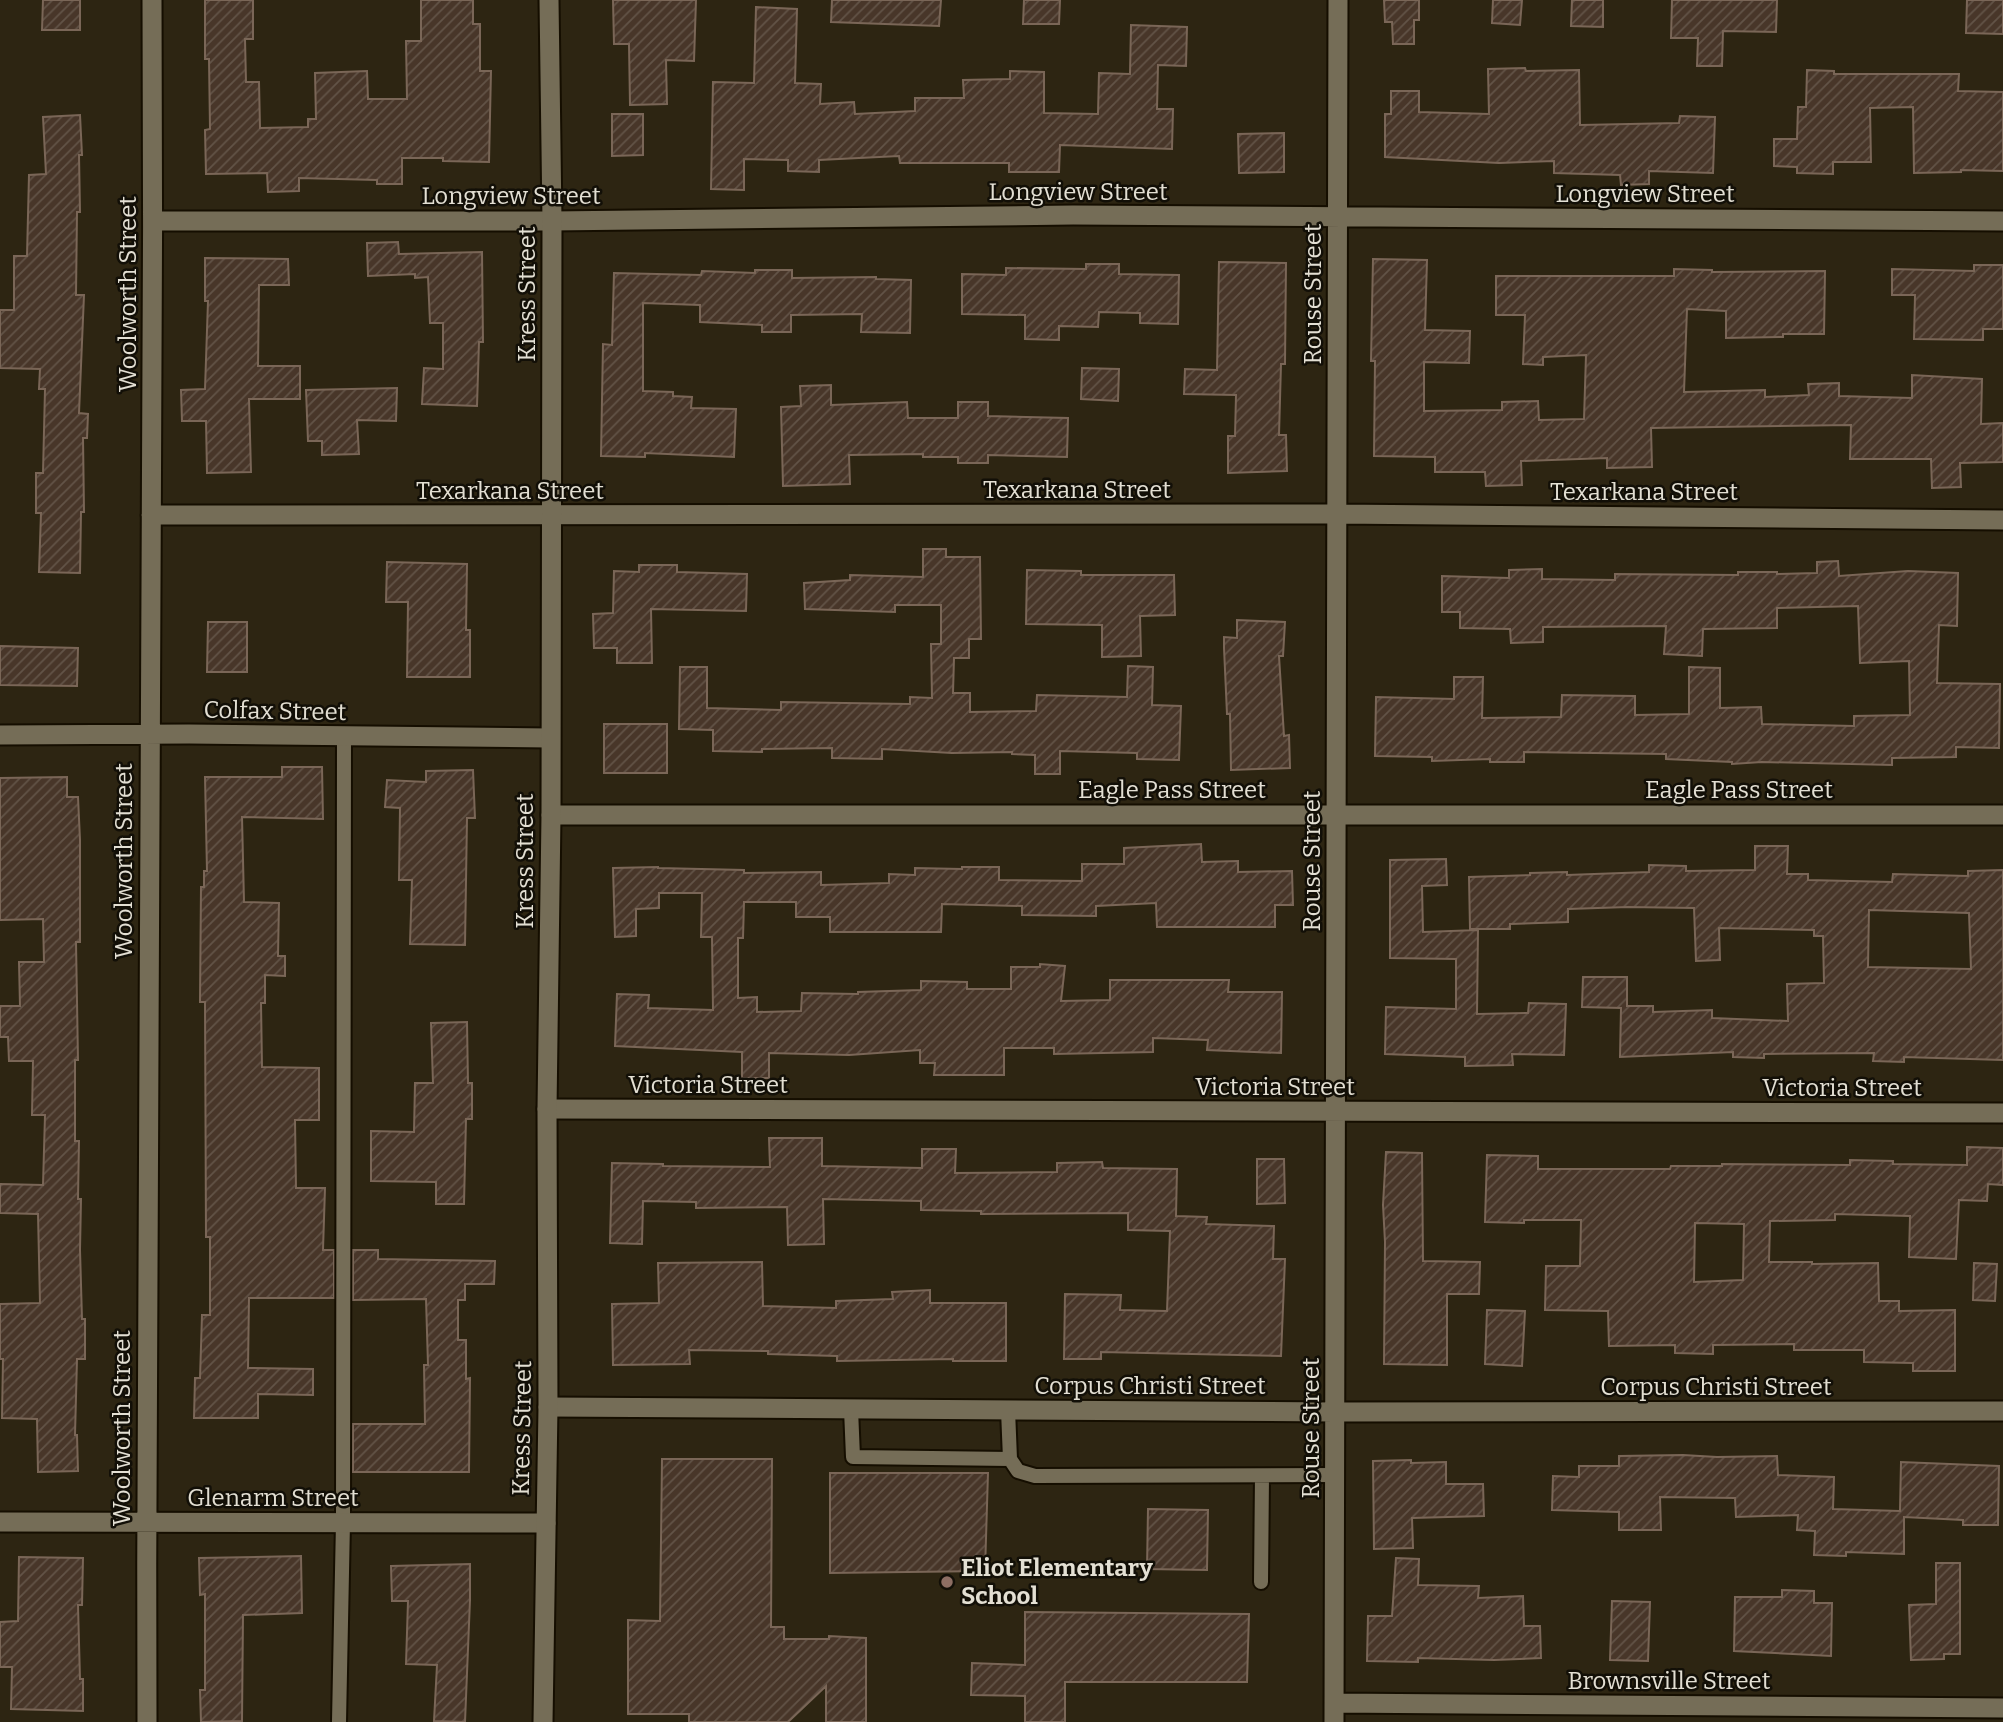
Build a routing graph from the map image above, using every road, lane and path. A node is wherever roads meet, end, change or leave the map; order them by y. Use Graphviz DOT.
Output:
graph roads {
  1 [pos="152,0"];
  2 [pos="550,0"];
  3 [pos="1338,0"];
  4 [pos="1338,216"];
  5 [pos="153,221"];
  6 [pos="552,221"];
  7 [pos="2003,221"];
  8 [pos="1337,514"];
  9 [pos="151,515"];
  10 [pos="549,515"];
  11 [pos="2003,520"];
  12 [pos="149,734"];
  13 [pos="0,736"];
  14 [pos="344,737"];
  15 [pos="549,738"];
  16 [pos="551,815"];
  17 [pos="1337,815"];
  18 [pos="2003,815"];
  19 [pos="547,1109"];
  20 [pos="1336,1112"];
  21 [pos="2003,1113"];
  22 [pos="548,1407"];
  23 [pos="851,1409"];
  24 [pos="1008,1410"];
  25 [pos="2003,1411"];
  26 [pos="1335,1412"];
  27 [pos="1010,1460"];
  28 [pos="1335,1475"];
  29 [pos="1262,1476"];
  30 [pos="0,1522"];
  31 [pos="343,1522"];
  32 [pos="146,1523"];
  33 [pos="546,1523"];
  34 [pos="1261,1582"];
  35 [pos="2003,1708"];
  36 [pos="1334,1712"];
  37 [pos="147,1722"];
  38 [pos="339,1722"];
  39 [pos="542,1722"];
  1 -- 5 [label="street, Woolworth Street"];
  2 -- 6 [label="street, Kress Street"];
  3 -- 4 [label="street, Rouse Street"];
  4 -- 6 [label="street, Longview Street"];
  4 -- 7 [label="street, Longview Street"];
  4 -- 8 [label="street, Rouse Street"];
  5 -- 6 [label="street, Longview Street"];
  5 -- 9 [label="street, Woolworth Street"];
  6 -- 10 [label="street, Kress Street"];
  8 -- 10 [label="street, Texarkana Street"];
  8 -- 11 [label="street, Texarkana Street"];
  8 -- 17 [label="street, Rouse Street"];
  9 -- 10 [label="street, Texarkana Street"];
  9 -- 12 [label="street, Woolworth Street"];
  10 -- 15 [label="street, Kress Street"];
  12 -- 13 [label="street, Colfax Street"];
  12 -- 14 [label="street, Colfax Street"];
  12 -- 32 [label="street, Woolworth Street"];
  14 -- 15 [label="street, Colfax Street"];
  14 -- 31 [label="lane"];
  15 -- 16 [label="street, Kress Street"];
  16 -- 17 [label="street, Eagle Pass Street"];
  16 -- 19 [label="street, Kress Street"];
  17 -- 18 [label="street, Eagle Pass Street"];
  17 -- 20 [label="street, Rouse Street"];
  19 -- 20 [label="street, Victoria Street"];
  19 -- 22 [label="street, Kress Street"];
  20 -- 21 [label="street, Victoria Street"];
  20 -- 26 [label="street, Rouse Street"];
  22 -- 23 [label="street, Corpus Christi Street"];
  22 -- 33 [label="street, Kress Street"];
  23 -- 24 [label="street, Corpus Christi Street"];
  23 -- 27 [label="lane"];
  24 -- 26 [label="street, Corpus Christi Street"];
  24 -- 27 [label="lane"];
  25 -- 26 [label="street, Corpus Christi Street"];
  26 -- 28 [label="street, Rouse Street"];
  27 -- 29 [label="lane"];
  28 -- 29 [label="lane"];
  28 -- 36 [label="street, Rouse Street"];
  29 -- 34 [label="lane"];
  30 -- 32 [label="street, Glenarm Street"];
  31 -- 32 [label="street, Glenarm Street"];
  31 -- 33 [label="street, Glenarm Street"];
  31 -- 38 [label="lane"];
  32 -- 37 [label="street, Woolworth Street"];
  33 -- 39 [label="street, Kress Street"];
  35 -- 36 [label="street, Brownsville Street"];
}
